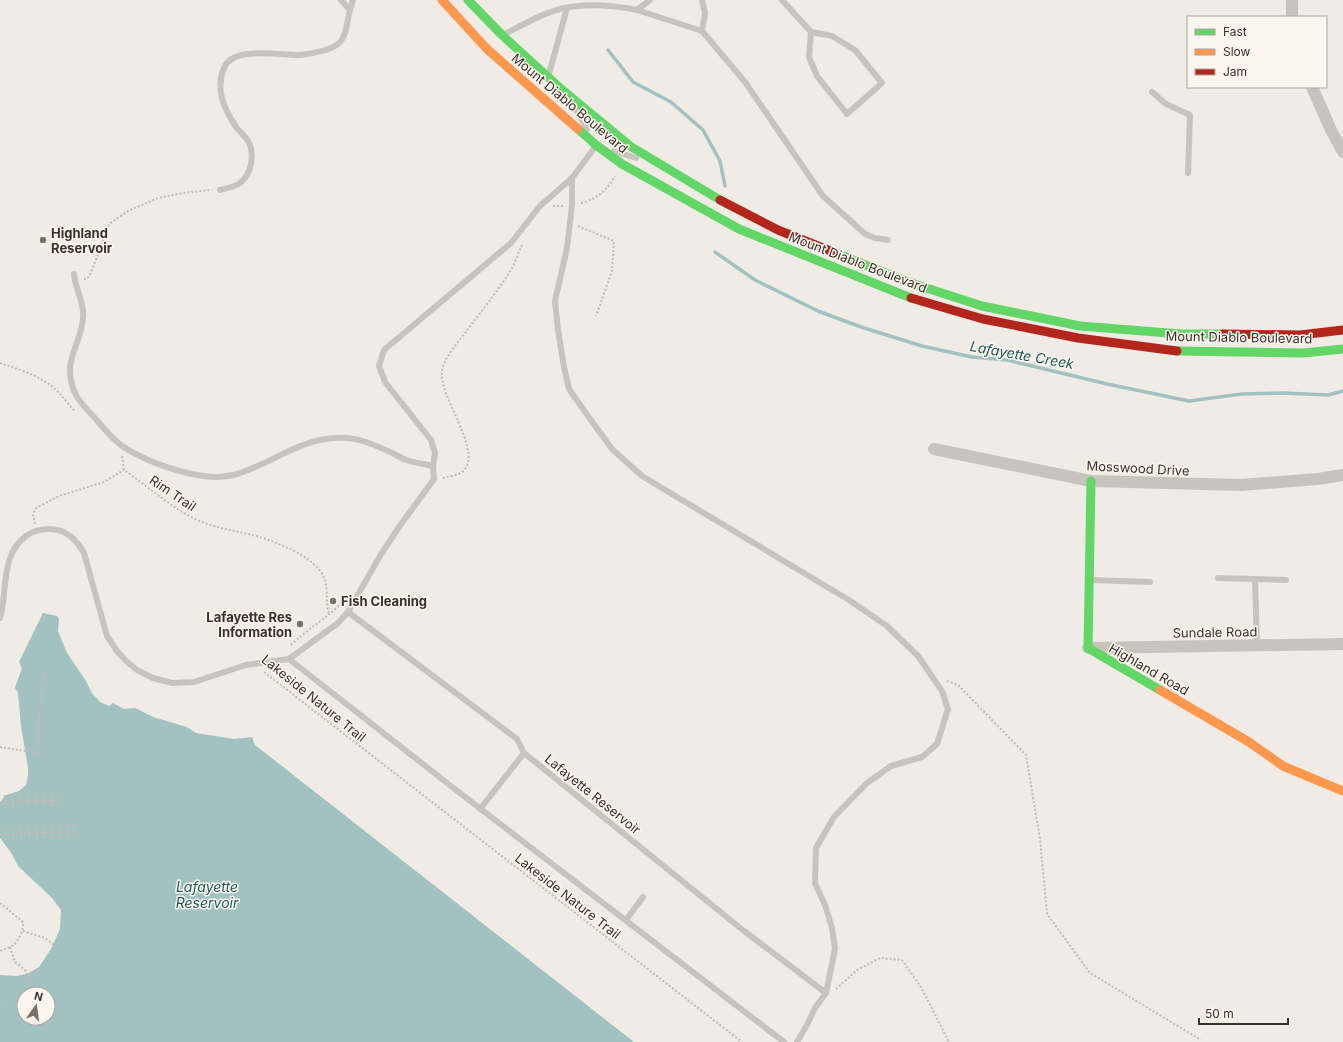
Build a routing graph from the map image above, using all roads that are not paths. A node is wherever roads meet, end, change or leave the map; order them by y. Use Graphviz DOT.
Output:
graph roads {
  1 [pos="341,0"];
  2 [pos="354,0"];
  3 [pos="442,0"];
  4 [pos="468,0"];
  5 [pos="650,0"];
  6 [pos="702,0"];
  7 [pos="782,0"];
  8 [pos="1292,0"];
  9 [pos="567,8"];
  10 [pos="350,10"];
  11 [pos="637,10"];
  12 [pos="1292,16"];
  13 [pos="702,30"];
  14 [pos="811,32"];
  15 [pos="502,35"];
  16 [pos="548,78"];
  17 [pos="1312,88"];
  18 [pos="1152,92"];
  19 [pos="569,96"];
  20 [pos="596,145"];
  21 [pos="1343,152"];
  22 [pos="662,166"];
  23 [pos="1188,173"];
  24 [pos="572,178"];
  25 [pos="220,190"];
  26 [pos="888,240"];
  27 [pos="74,276"];
  28 [pos="1343,330"];
  29 [pos="1343,349"];
  30 [pos="934,449"];
  31 [pos="433,466"];
  32 [pos="1343,475"];
  33 [pos="1091,481"];
  34 [pos="1218,578"];
  35 [pos="1256,579"];
  36 [pos="1089,580"];
  37 [pos="1286,580"];
  38 [pos="1150,582"];
  39 [pos="348,612"];
  40 [pos="0,618"];
  41 [pos="1343,644"];
  42 [pos="1257,645"];
  43 [pos="1088,648"];
  44 [pos="289,659"];
  45 [pos="524,752"];
  46 [pos="1343,791"];
  47 [pos="480,809"];
  48 [pos="643,897"];
  49 [pos="626,920"];
  50 [pos="828,993"];
  51 [pos="784,1042"];
  52 [pos="797,1042"];
  1 -- 10 [label="lane"];
  2 -- 10 [label="lane"];
  3 -- 20 [label="main road, Mount Diablo Boulevard"];
  4 -- 15 [label="main road, Mount Diablo Boulevard"];
  5 -- 11 [label="lane"];
  6 -- 13 [label="lane"];
  7 -- 14 [label="lane"];
  8 -- 12 [label="street"];
  9 -- 11 [label="lane"];
  9 -- 15 [label="lane"];
  9 -- 16 [label="lane"];
  10 -- 25 [label="lane"];
  11 -- 13 [label="lane"];
  13 -- 26 [label="lane"];
  14 -- 14 [label="lane"];
  15 -- 16 [label="main road, Mount Diablo Boulevard"];
  16 -- 19 [label="main road, Mount Diablo Boulevard"];
  17 -- 21 [label="street"];
  18 -- 23 [label="lane"];
  19 -- 20 [label="lane"];
  19 -- 22 [label="main road, Mount Diablo Boulevard"];
  20 -- 22 [label="lane"];
  20 -- 24 [label="lane"];
  20 -- 29 [label="main road, Mount Diablo Boulevard"];
  22 -- 28 [label="main road, Mount Diablo Boulevard"];
  24 -- 31 [label="lane"];
  24 -- 50 [label="lane"];
  27 -- 31 [label="lane"];
  30 -- 33 [label="street, Mosswood Drive"];
  31 -- 39 [label="lane"];
  32 -- 33 [label="street, Mosswood Drive"];
  33 -- 36 [label="main road, Highland Road"];
  34 -- 35 [label="lane"];
  35 -- 37 [label="lane"];
  35 -- 42 [label="lane"];
  36 -- 38 [label="lane"];
  36 -- 43 [label="main road, Highland Road"];
  39 -- 44 [label="lane"];
  39 -- 45 [label="lane, Lafayette Reservoir"];
  40 -- 44 [label="lane"];
  41 -- 42 [label="street, Sundale Road"];
  42 -- 43 [label="street, Sundale Road"];
  43 -- 46 [label="main road, Highland Road"];
  44 -- 47 [label="lane"];
  45 -- 47 [label="lane"];
  45 -- 50 [label="lane, Lafayette Reservoir"];
  47 -- 49 [label="lane"];
  48 -- 49 [label="lane"];
  49 -- 51 [label="lane"];
  50 -- 52 [label="lane"];
}
